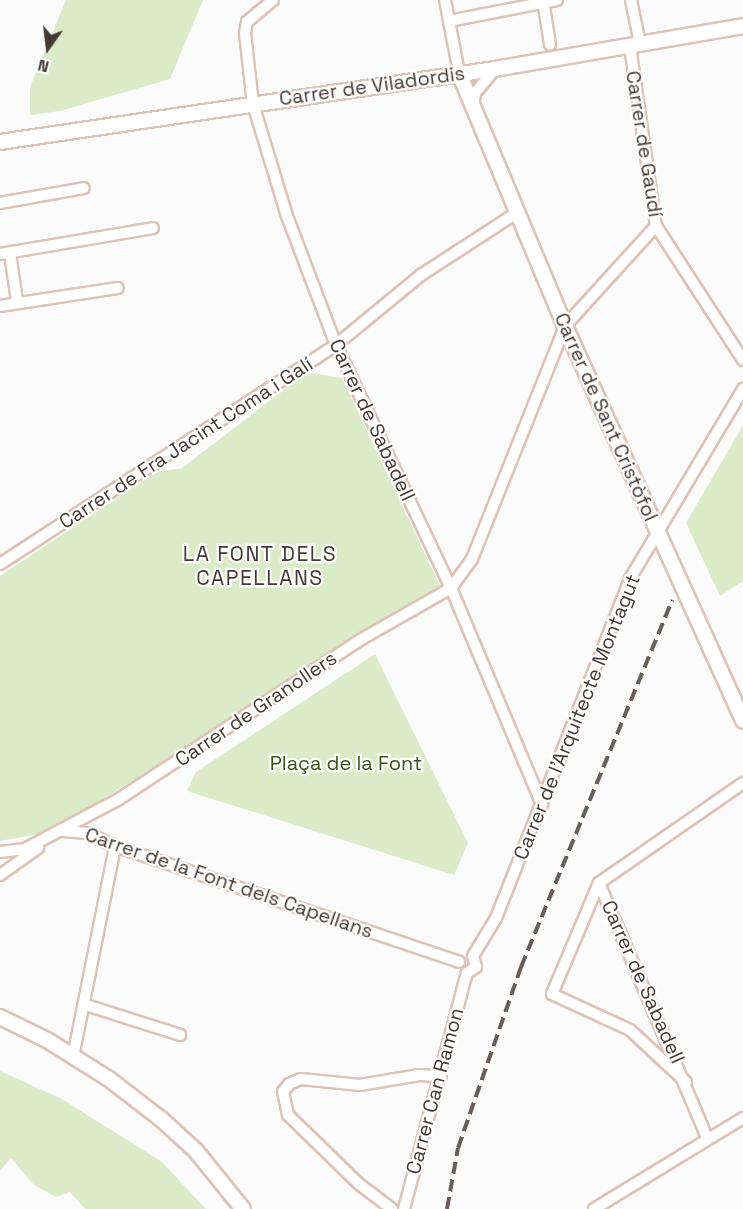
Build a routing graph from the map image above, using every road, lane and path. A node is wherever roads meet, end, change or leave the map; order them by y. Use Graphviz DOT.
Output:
graph roads {
  1 [pos="273,0"];
  2 [pos="445,0"];
  3 [pos="557,0"];
  4 [pos="631,0"];
  5 [pos="543,1"];
  6 [pos="500,5"];
  7 [pos="448,21"];
  8 [pos="743,26"];
  9 [pos="550,44"];
  10 [pos="635,45"];
  11 [pos="495,69"];
  12 [pos="459,73"];
  13 [pos="253,104"];
  14 [pos="472,112"];
  15 [pos="0,142"];
  16 [pos="84,188"];
  17 [pos="0,203"];
  18 [pos="516,214"];
  19 [pos="656,226"];
  20 [pos="153,228"];
  21 [pos="5,253"];
  22 [pos="118,288"];
  23 [pos="18,301"];
  24 [pos="0,306"];
  25 [pos="565,326"];
  26 [pos="336,345"];
  27 [pos="743,360"];
  28 [pos="743,389"];
  29 [pos="658,534"];
  30 [pos="0,564"];
  31 [pos="451,588"];
  32 [pos="743,721"];
  33 [pos="743,783"];
  34 [pos="542,805"];
  35 [pos="62,831"];
  36 [pos="115,846"];
  37 [pos="0,852"];
  38 [pos="0,875"];
  39 [pos="599,883"];
  40 [pos="473,956"];
  41 [pos="459,962"];
  42 [pos="467,973"];
  43 [pos="86,1005"];
  44 [pos="0,1017"];
  45 [pos="180,1035"];
  46 [pos="73,1056"];
  47 [pos="441,1076"];
  48 [pos="686,1082"];
  49 [pos="743,1118"];
  50 [pos="708,1138"];
  51 [pos="243,1209"];
  52 [pos="392,1209"];
  53 [pos="404,1209"];
  54 [pos="594,1209"];
  1 -- 13 [label="street, Carrer de Sabadell"];
  2 -- 7 [label="street, Carrer de Sant Cristòfol"];
  3 -- 5 [label="street"];
  4 -- 10 [label="street, Carrer de Gaudí"];
  5 -- 6 [label="street"];
  5 -- 9 [label="street"];
  6 -- 7 [label="street"];
  7 -- 12 [label="street, Carrer de Sant Cristòfol"];
  8 -- 10 [label="street, Carrer de Viladordis"];
  10 -- 11 [label="street, Carrer de Viladordis"];
  10 -- 19 [label="street, Carrer de Gaudí"];
  11 -- 12 [label="street, Carrer de Viladordis"];
  11 -- 14 [label="street"];
  12 -- 13 [label="street, Carrer de Viladordis"];
  12 -- 14 [label="street, Carrer de Sant Cristòfol"];
  13 -- 15 [label="street, Carrer de Viladordis"];
  13 -- 26 [label="street, Carrer de Sabadell"];
  14 -- 18 [label="street, Carrer de Sant Cristòfol"];
  16 -- 17 [label="street"];
  18 -- 25 [label="street, Carrer de Sant Cristòfol"];
  18 -- 26 [label="street, Carrer de Fra Jacint Coma i Galí"];
  19 -- 25 [label="street"];
  19 -- 27 [label="street, Carrer de Gaudí"];
  20 -- 21 [label="street"];
  21 -- 23 [label="street"];
  22 -- 23 [label="street"];
  23 -- 24 [label="street"];
  25 -- 29 [label="street, Carrer de Sant Cristòfol"];
  25 -- 31 [label="street"];
  26 -- 30 [label="street, Carrer de Fra Jacint Coma i Galí"];
  26 -- 31 [label="street, Carrer de Sabadell"];
  28 -- 29 [label="street, Carrer de l'Arquitecte Montagut"];
  29 -- 32 [label="street, Carrer de Sant Cristòfol"];
  29 -- 34 [label="street, Carrer de l'Arquitecte Montagut"];
  31 -- 34 [label="street, Carrer de Sabadell"];
  31 -- 35 [label="street, Carrer de Granollers"];
  33 -- 39 [label="street"];
  34 -- 40 [label="street, Carrer de l'Arquitecte Montagut"];
  35 -- 36 [label="street, Carrer de la Font dels Capellans"];
  35 -- 37 [label="street, Carrer de la Font dels Capellans"];
  35 -- 38 [label="street"];
  36 -- 41 [label="street, Carrer de la Font dels Capellans"];
  36 -- 43 [label="street"];
  39 -- 48 [label="street, Carrer de Sabadell"];
  39 -- 48 [label="street"];
  40 -- 41 [label="street"];
  40 -- 42 [label="street"];
  41 -- 42 [label="street"];
  42 -- 47 [label="street, Carrer Can Ramon"];
  43 -- 45 [label="street"];
  43 -- 46 [label="street"];
  44 -- 46 [label="street"];
  46 -- 51 [label="street"];
  47 -- 52 [label="street"];
  47 -- 53 [label="street, Carrer Can Ramon"];
  48 -- 50 [label="street"];
  49 -- 50 [label="street"];
  50 -- 54 [label="street"];
}
